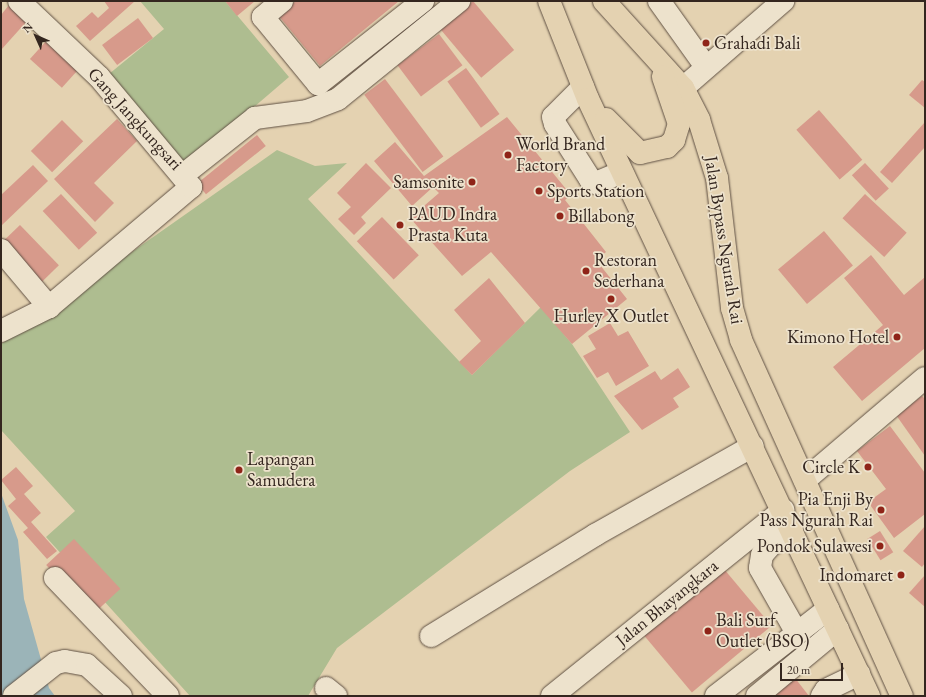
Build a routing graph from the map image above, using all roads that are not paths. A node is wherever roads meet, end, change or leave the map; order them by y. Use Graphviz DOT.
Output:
graph roads {
  1 [pos="19,1"];
  2 [pos="282,1"];
  3 [pos="423,1"];
  4 [pos="459,1"];
  5 [pos="549,1"];
  6 [pos="604,1"];
  7 [pos="659,1"];
  8 [pos="783,1"];
  9 [pos="653,54"];
  10 [pos="706,67"];
  11 [pos="683,88"];
  12 [pos="586,93"];
  13 [pos="622,172"];
  14 [pos="183,175"];
  15 [pos="1,250"];
  16 [pos="49,307"];
  17 [pos="1,331"];
  18 [pos="925,378"];
  19 [pos="753,446"];
  20 [pos="805,480"];
  21 [pos="783,510"];
  22 [pos="792,531"];
  23 [pos="55,578"];
  24 [pos="828,609"];
  25 [pos="838,629"];
  26 [pos="797,633"];
  27 [pos="431,636"];
  28 [pos="859,674"];
  29 [pos="14,696"];
  30 [pos="121,696"];
  31 [pos="168,696"];
  32 [pos="552,696"];
  33 [pos="716,696"];
  34 [pos="757,696"];
  35 [pos="822,696"];
  36 [pos="869,696"];
  37 [pos="902,696"];
  1 -- 14 [label="street, Gang Jangkungsari"];
  2 -- 3 [label="street"];
  4 -- 14 [label="street, Gang Jangkungsari"];
  5 -- 12 [label="highway, Jalan Bypass Ngurah Rai"];
  6 -- 9 [label="highway, Jalan Bypass Ngurah Rai"];
  7 -- 10 [label="street"];
  8 -- 10 [label="street"];
  9 -- 11 [label="highway, Jalan Bypass Ngurah Rai"];
  9 -- 12 [label="highway"];
  10 -- 11 [label="street"];
  11 -- 20 [label="highway, Jalan Bypass Ngurah Rai"];
  12 -- 13 [label="highway, Jalan Bypass Ngurah Rai"];
  12 -- 13 [label="street"];
  13 -- 19 [label="highway, Jalan Bypass Ngurah Rai"];
  14 -- 16 [label="street"];
  15 -- 16 [label="street"];
  16 -- 17 [label="street"];
  18 -- 20 [label="street"];
  19 -- 21 [label="highway, Jalan Bypass Ngurah Rai"];
  19 -- 27 [label="street"];
  20 -- 37 [label="highway, Jalan Bypass Ngurah Rai"];
  21 -- 22 [label="highway, Jalan Bypass Ngurah Rai"];
  21 -- 32 [label="street, Jalan Bhayangkara"];
  22 -- 24 [label="highway, Jalan Bypass Ngurah Rai"];
  22 -- 26 [label="street"];
  23 -- 31 [label="street"];
  24 -- 25 [label="highway, Jalan Bypass Ngurah Rai"];
  24 -- 26 [label="street"];
  25 -- 28 [label="highway, Jalan Bypass Ngurah Rai"];
  25 -- 34 [label="street"];
  26 -- 33 [label="street"];
  28 -- 35 [label="street"];
  28 -- 36 [label="highway, Jalan Bypass Ngurah Rai"];
  29 -- 30 [label="street"];
}
